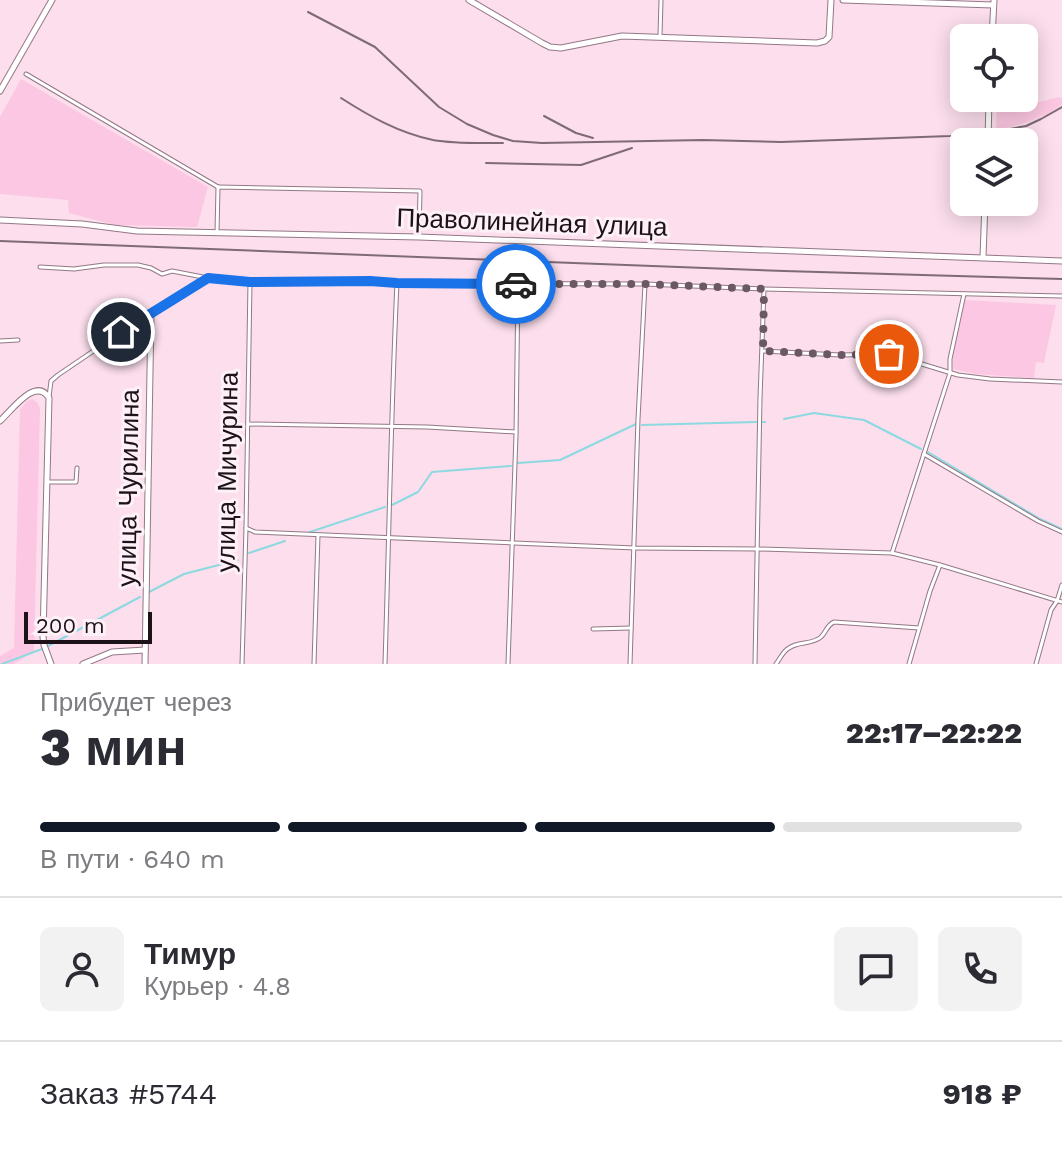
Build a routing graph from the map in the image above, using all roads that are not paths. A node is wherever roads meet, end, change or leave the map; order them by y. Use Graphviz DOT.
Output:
graph roads {
  1 [pos="52,0"];
  2 [pos="469,0"];
  3 [pos="661,0"];
  4 [pos="831,0"];
  5 [pos="843,0"];
  6 [pos="994,3"];
  7 [pos="993,24"];
  8 [pos="660,37"];
  9 [pos="26,74"];
  10 [pos="0,91"];
  11 [pos="218,187"];
  12 [pos="984,216"];
  13 [pos="0,220"];
  14 [pos="217,233"];
  15 [pos="419,237"];
  16 [pos="983,257"];
  17 [pos="1062,261"];
  18 [pos="40,267"];
  19 [pos="208,278"];
  20 [pos="250,282"];
  21 [pos="397,283"];
  22 [pos="518,284"];
  23 [pos="645,284"];
  24 [pos="764,289"];
  25 [pos="964,294"];
  26 [pos="1062,296"];
  27 [pos="151,313"];
  28 [pos="18,340"];
  29 [pos="0,341"];
  30 [pos="763,351"];
  31 [pos="950,373"];
  32 [pos="1062,382"];
  33 [pos="49,398"];
  34 [pos="0,421"];
  35 [pos="248,424"];
  36 [pos="391,427"];
  37 [pos="516,432"];
  38 [pos="924,454"];
  39 [pos="77,468"];
  40 [pos="47,482"];
  41 [pos="246,528"];
  42 [pos="1062,532"];
  43 [pos="318,535"];
  44 [pos="389,538"];
  45 [pos="513,542"];
  46 [pos="635,548"];
  47 [pos="759,549"];
  48 [pos="892,553"];
  49 [pos="940,565"];
  50 [pos="1062,585"];
  51 [pos="1060,601"];
  52 [pos="631,628"];
  53 [pos="919,628"];
  54 [pos="593,629"];
  55 [pos="145,650"];
  56 [pos="51,664"];
  57 [pos="83,664"];
  58 [pos="145,664"];
  59 [pos="242,664"];
  60 [pos="314,664"];
  61 [pos="385,664"];
  62 [pos="508,664"];
  63 [pos="630,664"];
  64 [pos="755,664"];
  65 [pos="776,664"];
  66 [pos="909,664"];
  67 [pos="1036,664"];
  1 -- 10 [label="main road"];
  2 -- 8 [label="main road"];
  3 -- 8 [label="street"];
  4 -- 8 [label="main road"];
  5 -- 6 [label="main road"];
  6 -- 7 [label="main road"];
  9 -- 11 [label="street"];
  11 -- 14 [label="street"];
  11 -- 15 [label="street"];
  12 -- 16 [label="main road"];
  13 -- 14 [label="main road, Праволинейная улица"];
  14 -- 15 [label="main road, Праволинейная улица"];
  15 -- 16 [label="main road, Праволинейная улица"];
  16 -- 17 [label="main road, Праволинейная улица"];
  18 -- 19 [label="street"];
  19 -- 20 [label="street"];
  19 -- 27 [label="street"];
  20 -- 21 [label="street"];
  20 -- 35 [label="street, улица Мичурина"];
  21 -- 22 [label="street"];
  21 -- 36 [label="street"];
  22 -- 23 [label="street"];
  22 -- 37 [label="street"];
  23 -- 24 [label="street"];
  23 -- 46 [label="street"];
  24 -- 25 [label="street"];
  24 -- 30 [label="street"];
  25 -- 26 [label="street"];
  25 -- 31 [label="street"];
  27 -- 33 [label="street"];
  27 -- 55 [label="main road, улица Чурилина"];
  28 -- 29 [label="street"];
  30 -- 31 [label="street"];
  30 -- 47 [label="street"];
  31 -- 32 [label="street"];
  31 -- 38 [label="street"];
  33 -- 34 [label="main road"];
  33 -- 40 [label="main road"];
  35 -- 36 [label="street"];
  35 -- 41 [label="street, улица Мичурина"];
  36 -- 37 [label="street"];
  36 -- 44 [label="street"];
  37 -- 45 [label="street"];
  38 -- 42 [label="street"];
  38 -- 48 [label="street"];
  39 -- 40 [label="street"];
  40 -- 56 [label="main road"];
  41 -- 43 [label="street"];
  41 -- 59 [label="street, улица Мичурина"];
  43 -- 44 [label="street"];
  43 -- 60 [label="street"];
  44 -- 45 [label="street"];
  44 -- 61 [label="street"];
  45 -- 46 [label="street"];
  45 -- 62 [label="street"];
  46 -- 47 [label="street"];
  46 -- 52 [label="street"];
  47 -- 48 [label="street"];
  47 -- 64 [label="street"];
  48 -- 49 [label="street"];
  49 -- 51 [label="street"];
  49 -- 53 [label="street"];
  50 -- 51 [label="street"];
  51 -- 67 [label="street"];
  52 -- 54 [label="street"];
  52 -- 63 [label="street"];
  53 -- 65 [label="street"];
  53 -- 66 [label="street"];
  55 -- 57 [label="main road"];
  55 -- 58 [label="main road, улица Чурилина"];
}
